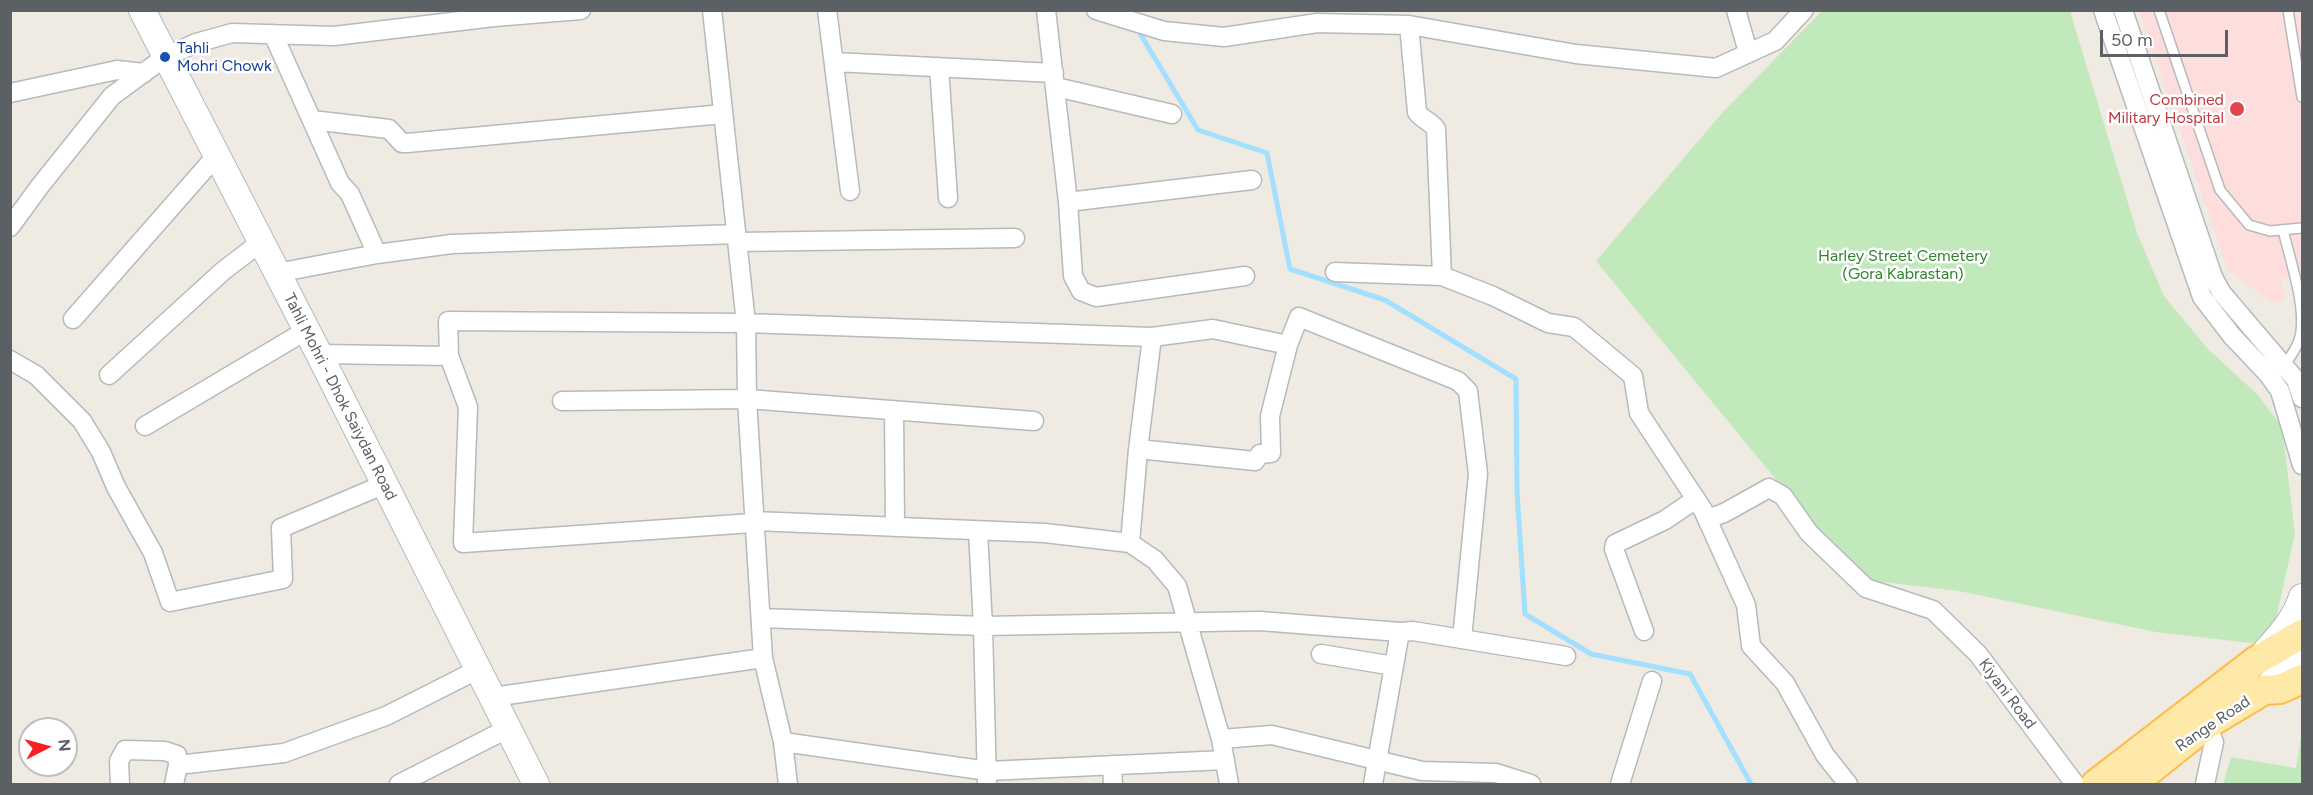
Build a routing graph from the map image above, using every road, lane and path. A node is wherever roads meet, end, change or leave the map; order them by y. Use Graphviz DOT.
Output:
graph roads {
  1 [pos="142,10"];
  2 [pos="581,10"];
  3 [pos="712,10"];
  4 [pos="827,10"];
  5 [pos="1046,10"];
  6 [pos="1096,10"];
  7 [pos="1736,10"];
  8 [pos="1804,10"];
  9 [pos="2103,10"];
  10 [pos="2123,10"];
  11 [pos="2159,10"];
  12 [pos="2288,10"];
  13 [pos="448,17"];
  14 [pos="1421,21"];
  15 [pos="273,34"];
  16 [pos="1748,52"];
  17 [pos="165,57"];
  18 [pos="834,62"];
  19 [pos="939,67"];
  20 [pos="144,73"];
  21 [pos="1055,80"];
  22 [pos="10,93"];
  23 [pos="2302,97"];
  24 [pos="723,114"];
  25 [pos="1172,114"];
  26 [pos="312,120"];
  27 [pos="216,156"];
  28 [pos="1252,180"];
  29 [pos="850,191"];
  30 [pos="948,198"];
  31 [pos="1068,202"];
  32 [pos="10,227"];
  33 [pos="2302,228"];
  34 [pos="2283,230"];
  35 [pos="737,238"];
  36 [pos="1015,238"];
  37 [pos="261,242"];
  38 [pos="377,254"];
  39 [pos="1335,272"];
  40 [pos="277,273"];
  41 [pos="1245,276"];
  42 [pos="1442,276"];
  43 [pos="73,319"];
  44 [pos="746,323"];
  45 [pos="307,330"];
  46 [pos="1152,337"];
  47 [pos="1288,345"];
  48 [pos="319,354"];
  49 [pos="449,356"];
  50 [pos="10,360"];
  51 [pos="2284,366"];
  52 [pos="109,375"];
  53 [pos="2299,377"];
  54 [pos="2302,398"];
  55 [pos="747,399"];
  56 [pos="562,400"];
  57 [pos="894,410"];
  58 [pos="1034,421"];
  59 [pos="145,426"];
  60 [pos="1138,449"];
  61 [pos="2302,465"];
  62 [pos="385,484"];
  63 [pos="1696,499"];
  64 [pos="1707,519"];
  65 [pos="755,521"];
  66 [pos="894,527"];
  67 [pos="978,531"];
  68 [pos="1130,543"];
  69 [pos="2302,597"];
  70 [pos="761,618"];
  71 [pos="1187,622"];
  72 [pos="983,626"];
  73 [pos="1644,631"];
  74 [pos="1400,632"];
  75 [pos="2302,634"];
  76 [pos="1462,639"];
  77 [pos="1321,654"];
  78 [pos="1566,656"];
  79 [pos="763,658"];
  80 [pos="2257,660"];
  81 [pos="2302,660"];
  82 [pos="1394,666"];
  83 [pos="479,669"];
  84 [pos="2302,679"];
  85 [pos="1652,681"];
  86 [pos="2264,690"];
  87 [pos="493,697"];
  88 [pos="2206,725"];
  89 [pos="509,728"];
  90 [pos="1221,739"];
  91 [pos="783,742"];
  92 [pos="1225,760"];
  93 [pos="1377,760"];
  94 [pos="178,765"];
  95 [pos="1112,765"];
  96 [pos="987,778"];
  97 [pos="120,784"];
  98 [pos="174,784"];
  99 [pos="399,784"];
  100 [pos="536,784"];
  101 [pos="788,784"];
  102 [pos="1113,784"];
  103 [pos="1229,784"];
  104 [pos="1373,784"];
  105 [pos="1531,784"];
  106 [pos="1620,784"];
  107 [pos="1848,784"];
  108 [pos="2074,784"];
  109 [pos="2096,784"];
  110 [pos="2132,784"];
  111 [pos="2205,784"];
  1 -- 17 [label="street, Tahli Mohri - Dhok Saiydan Road"];
  2 -- 13 [label="street"];
  3 -- 24 [label="street"];
  4 -- 18 [label="street"];
  5 -- 21 [label="street"];
  6 -- 14 [label="street"];
  7 -- 16 [label="street"];
  8 -- 16 [label="street"];
  9 -- 61 [label="street"];
  10 -- 51 [label="street"];
  11 -- 34 [label="lane"];
  12 -- 23 [label="lane"];
  13 -- 15 [label="street"];
  14 -- 16 [label="street"];
  14 -- 42 [label="street"];
  15 -- 17 [label="street"];
  15 -- 26 [label="street"];
  17 -- 20 [label="street"];
  17 -- 27 [label="street, Tahli Mohri - Dhok Saiydan Road"];
  18 -- 19 [label="street"];
  18 -- 29 [label="street"];
  19 -- 21 [label="street"];
  19 -- 30 [label="street"];
  20 -- 22 [label="street"];
  20 -- 32 [label="street"];
  21 -- 25 [label="street"];
  21 -- 31 [label="street"];
  24 -- 26 [label="street"];
  24 -- 35 [label="street"];
  26 -- 38 [label="street"];
  27 -- 37 [label="street, Tahli Mohri - Dhok Saiydan Road"];
  27 -- 43 [label="street"];
  28 -- 31 [label="street"];
  31 -- 41 [label="street"];
  33 -- 34 [label="lane"];
  34 -- 51 [label="lane"];
  35 -- 36 [label="street"];
  35 -- 38 [label="street"];
  35 -- 44 [label="street"];
  37 -- 40 [label="street, Tahli Mohri - Dhok Saiydan Road"];
  37 -- 52 [label="street"];
  38 -- 40 [label="street"];
  39 -- 42 [label="street"];
  40 -- 45 [label="street, Tahli Mohri - Dhok Saiydan Road"];
  42 -- 63 [label="street"];
  44 -- 46 [label="street"];
  44 -- 49 [label="street"];
  44 -- 55 [label="street"];
  45 -- 48 [label="street, Tahli Mohri - Dhok Saiydan Road"];
  45 -- 59 [label="street"];
  46 -- 47 [label="street"];
  46 -- 60 [label="street"];
  47 -- 60 [label="street"];
  47 -- 76 [label="street"];
  48 -- 49 [label="street"];
  48 -- 62 [label="street, Tahli Mohri - Dhok Saiydan Road"];
  49 -- 65 [label="street"];
  50 -- 62 [label="street"];
  51 -- 53 [label="street"];
  53 -- 54 [label="street"];
  55 -- 56 [label="street"];
  55 -- 57 [label="street"];
  55 -- 65 [label="street"];
  57 -- 58 [label="street"];
  57 -- 66 [label="street"];
  60 -- 68 [label="street"];
  62 -- 83 [label="street, Tahli Mohri - Dhok Saiydan Road"];
  63 -- 64 [label="street"];
  63 -- 73 [label="street"];
  64 -- 107 [label="street"];
  64 -- 108 [label="street, Kiyani Road"];
  65 -- 66 [label="street"];
  65 -- 70 [label="street"];
  66 -- 67 [label="street"];
  67 -- 68 [label="street"];
  67 -- 72 [label="street"];
  68 -- 71 [label="street"];
  69 -- 80 [label="street"];
  70 -- 72 [label="street"];
  70 -- 79 [label="street"];
  71 -- 72 [label="street"];
  71 -- 74 [label="street"];
  71 -- 90 [label="street"];
  72 -- 96 [label="street"];
  74 -- 76 [label="street"];
  74 -- 82 [label="street"];
  75 -- 80 [label="main road"];
  76 -- 78 [label="street"];
  77 -- 82 [label="street"];
  79 -- 87 [label="street"];
  79 -- 91 [label="street"];
  80 -- 109 [label="main road"];
  81 -- 86 [label="street"];
  82 -- 93 [label="street"];
  83 -- 87 [label="street, Tahli Mohri - Dhok Saiydan Road"];
  83 -- 94 [label="street"];
  84 -- 86 [label="main road, Range Road"];
  85 -- 106 [label="street"];
  86 -- 88 [label="main road, Range Road"];
  87 -- 89 [label="street, Tahli Mohri - Dhok Saiydan Road"];
  88 -- 110 [label="main road, Range Road"];
  88 -- 111 [label="street"];
  89 -- 99 [label="street"];
  89 -- 100 [label="street, Tahli Mohri - Dhok Saiydan Road"];
  90 -- 92 [label="street"];
  90 -- 93 [label="street"];
  91 -- 96 [label="street"];
  91 -- 101 [label="street"];
  92 -- 95 [label="street"];
  92 -- 103 [label="street"];
  93 -- 104 [label="street"];
  93 -- 105 [label="street"];
  94 -- 97 [label="street"];
  94 -- 98 [label="street"];
  95 -- 96 [label="street"];
  95 -- 102 [label="street"];
}
